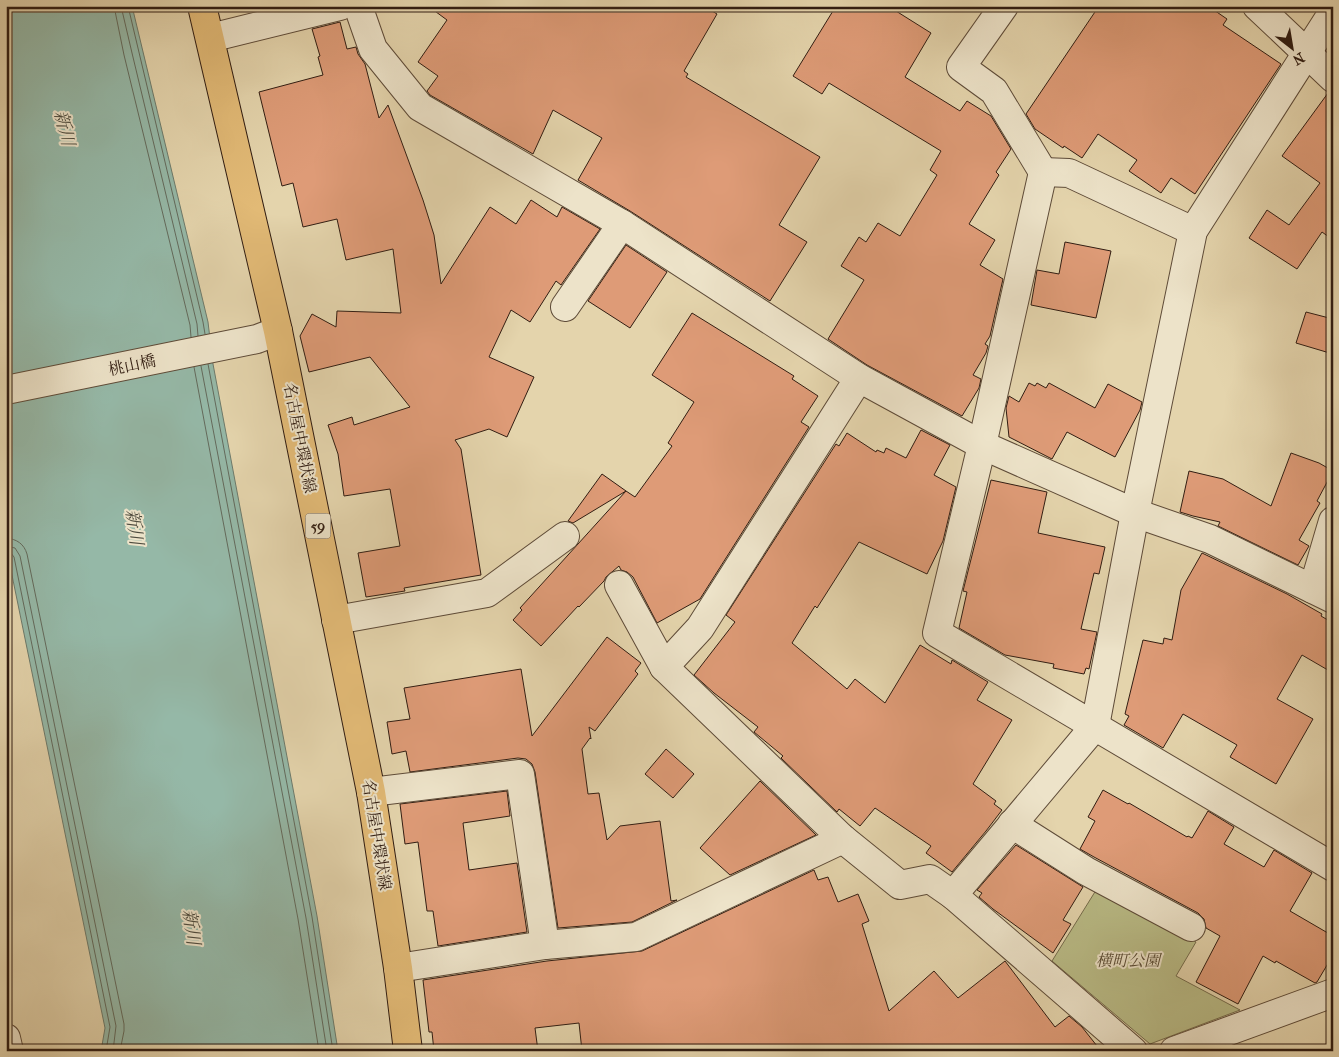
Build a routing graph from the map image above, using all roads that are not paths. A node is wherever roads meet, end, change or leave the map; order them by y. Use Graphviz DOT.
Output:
graph roads {
  1 [pos="202,6"];
  2 [pos="340,6"];
  3 [pos="358,6"];
  4 [pos="1004,6"];
  5 [pos="1257,6"];
  6 [pos="1333,12"];
  7 [pos="210,38"];
  8 [pos="1307,53"];
  9 [pos="1333,78"];
  10 [pos="1043,172"];
  11 [pos="622,224"];
  12 [pos="1193,231"];
  13 [pos="565,307"];
  14 [pos="268,335"];
  15 [pos="858,378"];
  16 [pos="6,390"];
  17 [pos="982,445"];
  18 [pos="1135,513"];
  19 [pos="1333,521"];
  20 [pos="564,536"];
  21 [pos="619,585"];
  22 [pos="1323,594"];
  23 [pos="336,620"];
  24 [pos="664,667"];
  25 [pos="1095,726"];
  26 [pos="371,792"];
  27 [pos="1012,824"];
  28 [pos="842,839"];
  29 [pos="1333,867"];
  30 [pos="952,895"];
  31 [pos="1191,927"];
  32 [pos="545,945"];
  33 [pos="398,968"];
  34 [pos="1333,993"];
  35 [pos="6,1038"];
  36 [pos="9,1051"];
  37 [pos="408,1051"];
  38 [pos="1133,1051"];
  39 [pos="1174,1051"];
  1 -- 7 [label="main road, 名古屋中環状線 / 59"];
  2 -- 7 [label="street"];
  3 -- 11 [label="street"];
  4 -- 10 [label="street"];
  5 -- 8 [label="street"];
  6 -- 8 [label="street"];
  7 -- 14 [label="main road, 名古屋中環状線 / 59"];
  8 -- 9 [label="street"];
  8 -- 12 [label="street"];
  10 -- 12 [label="street"];
  10 -- 17 [label="street"];
  11 -- 13 [label="street"];
  11 -- 15 [label="street"];
  12 -- 18 [label="street"];
  14 -- 16 [label="street, 桃山橋"];
  14 -- 23 [label="main road, 名古屋中環状線 / 59"];
  15 -- 17 [label="street"];
  15 -- 24 [label="street"];
  17 -- 18 [label="street"];
  17 -- 25 [label="street"];
  18 -- 22 [label="street"];
  18 -- 25 [label="street"];
  19 -- 22 [label="street"];
  20 -- 23 [label="street"];
  21 -- 24 [label="street"];
  23 -- 26 [label="main road, 名古屋中環状線 / 59"];
  24 -- 28 [label="street"];
  25 -- 27 [label="street"];
  25 -- 29 [label="street"];
  26 -- 32 [label="street"];
  26 -- 33 [label="main road, 名古屋中環状線 / 59"];
  27 -- 30 [label="street"];
  27 -- 31 [label="street"];
  28 -- 30 [label="street"];
  28 -- 32 [label="street"];
  30 -- 38 [label="street"];
  32 -- 33 [label="street"];
  33 -- 37 [label="main road, 名古屋中環状線 / 59"];
  34 -- 39 [label="street"];
  35 -- 36 [label="street"];
}
